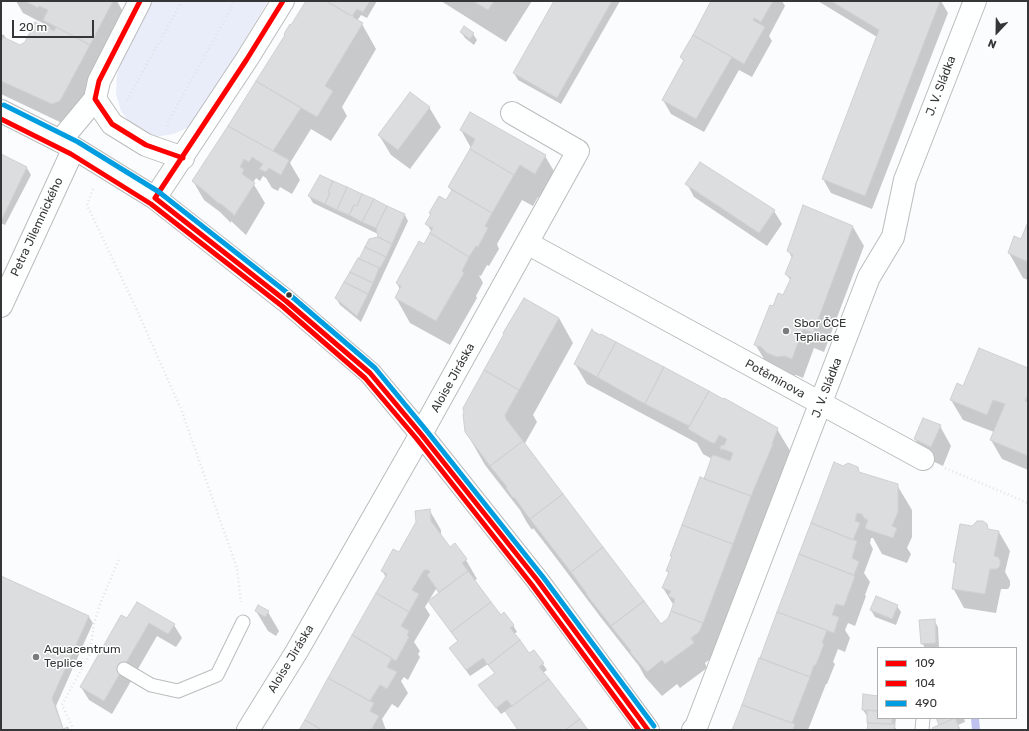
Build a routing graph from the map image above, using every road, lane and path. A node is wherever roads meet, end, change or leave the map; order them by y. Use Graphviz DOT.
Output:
graph roads {
  1 [pos="140,1"];
  2 [pos="182,1"];
  3 [pos="235,1"];
  4 [pos="283,1"];
  5 [pos="975,1"];
  6 [pos="95,99"];
  7 [pos="127,102"];
  8 [pos="1,111"];
  9 [pos="512,113"];
  10 [pos="164,129"];
  11 [pos="67,145"];
  12 [pos="183,158"];
  13 [pos="102,167"];
  14 [pos="155,198"];
  15 [pos="527,243"];
  16 [pos="1,306"];
  17 [pos="821,404"];
  18 [pos="421,434"];
  19 [pos="923,459"];
  20 [pos="1028,503"];
  21 [pos="120,557"];
  22 [pos="243,622"];
  23 [pos="124,669"];
  24 [pos="923,719"];
  25 [pos="74,730"];
  26 [pos="248,730"];
  27 [pos="648,730"];
  28 [pos="693,730"];
  29 [pos="922,730"];
  1 -- 6 [label="street"];
  2 -- 7 [label="path"];
  3 -- 10 [label="path"];
  4 -- 12 [label="street"];
  5 -- 17 [label="street, J. V. Sládka"];
  6 -- 11 [label="street, Petra Jilemnického"];
  6 -- 12 [label="street"];
  8 -- 11 [label="street"];
  9 -- 15 [label="street, Aloise Jiráska"];
  11 -- 13 [label="street"];
  11 -- 16 [label="street, Petra Jilemnického"];
  12 -- 14 [label="street"];
  13 -- 14 [label="street"];
  13 -- 22 [label="path"];
  14 -- 18 [label="street"];
  15 -- 17 [label="street, Potěminova"];
  15 -- 18 [label="street, Aloise Jiráska"];
  17 -- 19 [label="street, Potěminova"];
  17 -- 28 [label="street, J. V. Sládka"];
  18 -- 26 [label="street, Aloise Jiráska"];
  18 -- 27 [label="street"];
  19 -- 20 [label="path"];
  21 -- 25 [label="path"];
  22 -- 23 [label="lane"];
  24 -- 29 [label="lane"];
}
